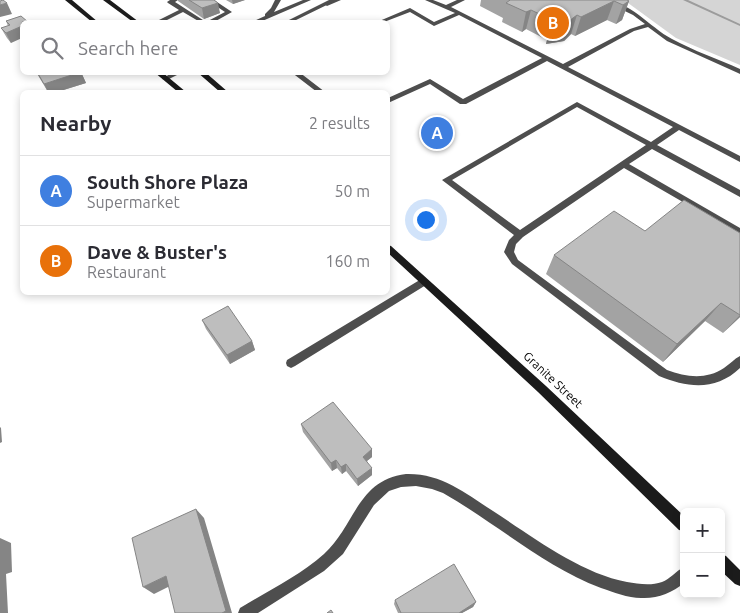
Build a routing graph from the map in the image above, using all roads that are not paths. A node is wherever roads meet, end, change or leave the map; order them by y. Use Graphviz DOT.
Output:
graph roads {
  1 [pos="68,0"];
  2 [pos="106,0"];
  3 [pos="210,0"];
  4 [pos="278,0"];
  5 [pos="308,0"];
  6 [pos="316,0"];
  7 [pos="336,0"];
  8 [pos="428,0"];
  9 [pos="462,0"];
  10 [pos="605,0"];
  11 [pos="171,1"];
  12 [pos="327,4"];
  13 [pos="446,7"];
  14 [pos="183,10"];
  15 [pos="459,13"];
  16 [pos="93,20"];
  17 [pos="133,20"];
  18 [pos="163,20"];
  19 [pos="200,20"];
  20 [pos="214,20"];
  21 [pos="260,20"];
  22 [pos="263,20"];
  23 [pos="292,20"];
  24 [pos="385,20"];
  25 [pos="649,25"];
  26 [pos="546,58"];
  27 [pos="562,67"];
  28 [pos="740,72"];
  29 [pos="160,75"];
  30 [pos="174,75"];
  31 [pos="204,75"];
  32 [pos="298,75"];
  33 [pos="165,79"];
  34 [pos="179,90"];
  35 [pos="222,90"];
  36 [pos="318,90"];
  37 [pos="390,100"];
  38 [pos="678,127"];
  39 [pos="651,145"];
  40 [pos="740,159"];
  41 [pos="623,164"];
  42 [pos="740,194"];
  43 [pos="740,232"];
  44 [pos="520,234"];
  45 [pos="390,252"];
  46 [pos="423,282"];
  47 [pos="740,361"];
  48 [pos="291,363"];
  49 [pos="680,521"];
  50 [pos="725,565"];
  51 [pos="680,577"];
  52 [pos="740,579"];
  53 [pos="245,613"];
  1 -- 16 [label="main road"];
  2 -- 17 [label="main road"];
  3 -- 20 [label="street"];
  4 -- 21 [label="street"];
  5 -- 22 [label="street"];
  6 -- 12 [label="street"];
  7 -- 12 [label="street"];
  8 -- 13 [label="street"];
  9 -- 13 [label="street"];
  10 -- 25 [label="street"];
  11 -- 14 [label="street"];
  12 -- 23 [label="street"];
  13 -- 15 [label="street"];
  14 -- 18 [label="street"];
  14 -- 19 [label="street"];
  15 -- 24 [label="street"];
  15 -- 26 [label="street"];
  25 -- 27 [label="street"];
  25 -- 28 [label="street"];
  26 -- 27 [label="street"];
  26 -- 37 [label="street"];
  27 -- 38 [label="street"];
  29 -- 33 [label="main road"];
  30 -- 33 [label="street"];
  31 -- 35 [label="main road"];
  32 -- 36 [label="street"];
  33 -- 34 [label="main road"];
  38 -- 39 [label="street"];
  38 -- 40 [label="street"];
  39 -- 41 [label="street"];
  39 -- 42 [label="street"];
  39 -- 44 [label="street"];
  41 -- 43 [label="street"];
  41 -- 44 [label="street"];
  44 -- 47 [label="street"];
  45 -- 46 [label="main road, Granite Street"];
  46 -- 48 [label="street"];
  46 -- 49 [label="main road, Granite Street"];
  50 -- 52 [label="main road"];
  51 -- 53 [label="street"];
}
